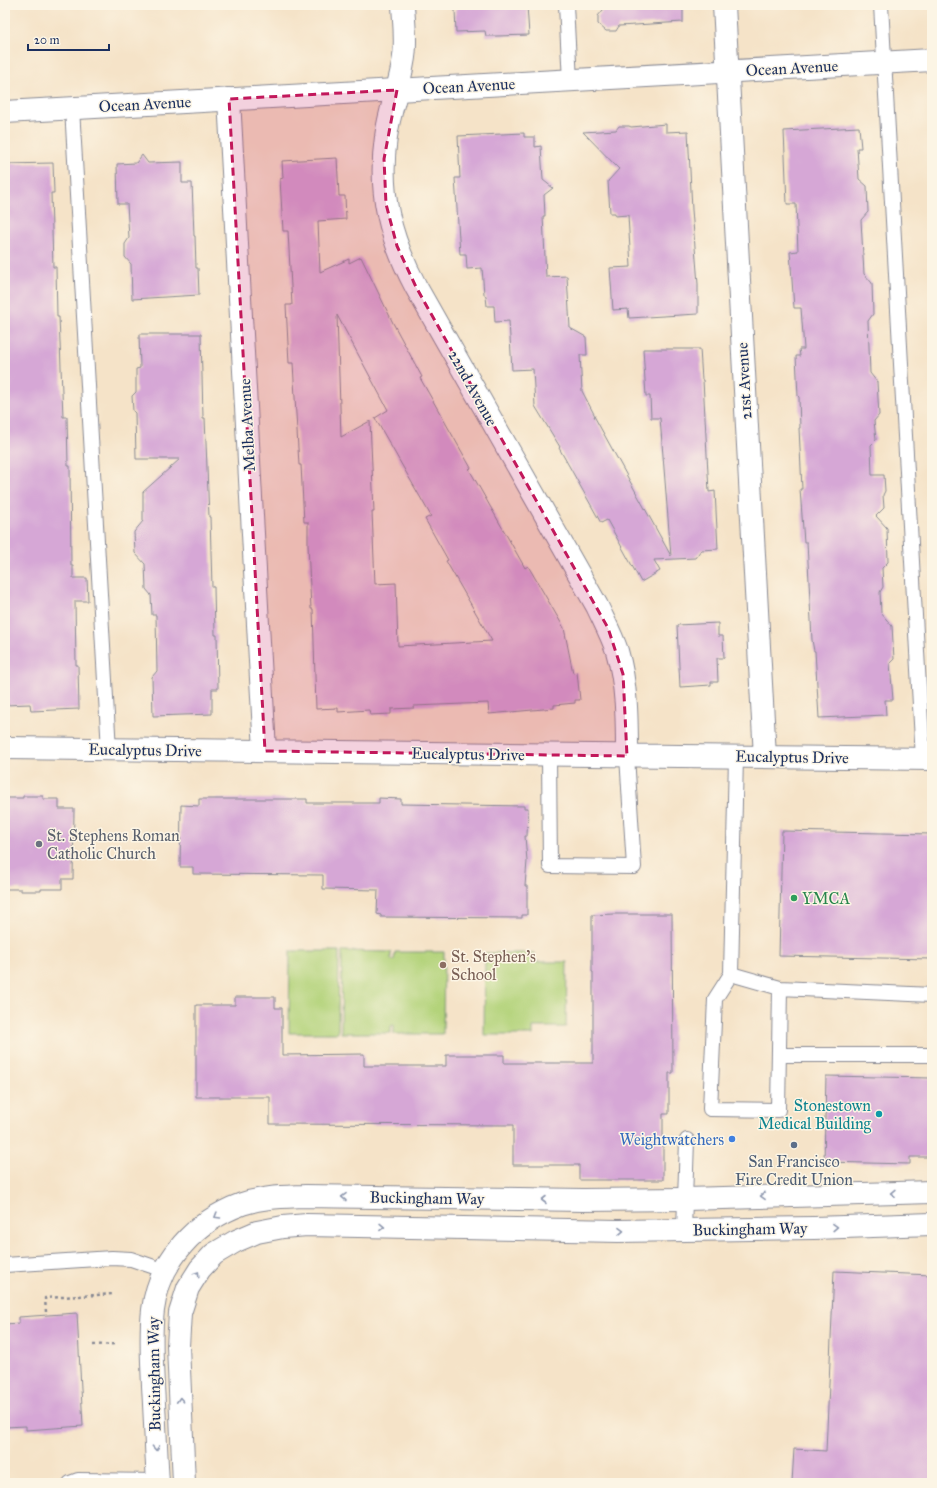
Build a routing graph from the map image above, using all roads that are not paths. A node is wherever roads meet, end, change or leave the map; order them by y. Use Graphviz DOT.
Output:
graph roads {
  1 [pos="403,5"];
  2 [pos="566,5"];
  3 [pos="724,5"];
  4 [pos="881,5"];
  5 [pos="932,60"];
  6 [pos="884,63"];
  7 [pos="727,72"];
  8 [pos="570,81"];
  9 [pos="397,90"];
  10 [pos="229,99"];
  11 [pos="72,108"];
  12 [pos="5,112"];
  13 [pos="5,748"];
  14 [pos="109,750"];
  15 [pos="266,752"];
  16 [pos="549,755"];
  17 [pos="627,756"];
  18 [pos="736,757"];
  19 [pos="765,757"];
  20 [pos="927,759"];
  21 [pos="731,974"];
  22 [pos="780,988"];
  23 [pos="932,995"];
  24 [pos="779,1055"];
  25 [pos="932,1055"];
  26 [pos="687,1140"];
  27 [pos="932,1192"];
  28 [pos="686,1199"];
  29 [pos="932,1224"];
  30 [pos="684,1230"];
  31 [pos="5,1265"];
  32 [pos="166,1271"];
  33 [pos="158,1482"];
  34 [pos="70,1483"];
  35 [pos="184,1483"];
  1 -- 9 [label="street, 22nd Avenue"];
  2 -- 8 [label="lane"];
  3 -- 7 [label="street, 21st Avenue"];
  4 -- 6 [label="lane"];
  5 -- 6 [label="street, Ocean Avenue"];
  6 -- 7 [label="street, Ocean Avenue"];
  6 -- 20 [label="lane"];
  7 -- 8 [label="street, Ocean Avenue"];
  7 -- 19 [label="street, 21st Avenue"];
  8 -- 9 [label="street, Ocean Avenue"];
  9 -- 10 [label="street, Ocean Avenue"];
  9 -- 17 [label="street, 22nd Avenue"];
  10 -- 11 [label="street, Ocean Avenue"];
  10 -- 15 [label="street, Melba Avenue"];
  11 -- 12 [label="street, Ocean Avenue"];
  11 -- 14 [label="lane"];
  13 -- 14 [label="street, Eucalyptus Drive"];
  14 -- 15 [label="street, Eucalyptus Drive"];
  15 -- 16 [label="street, Eucalyptus Drive"];
  16 -- 17 [label="street, Eucalyptus Drive"];
  16 -- 17 [label="lane"];
  17 -- 18 [label="street, Eucalyptus Drive"];
  18 -- 19 [label="street, Eucalyptus Drive"];
  18 -- 21 [label="lane"];
  19 -- 20 [label="street, Eucalyptus Drive"];
  21 -- 22 [label="lane"];
  21 -- 24 [label="lane"];
  22 -- 23 [label="lane"];
  22 -- 24 [label="lane"];
  24 -- 25 [label="lane"];
  26 -- 28 [label="lane"];
  27 -- 28 [label="street, Buckingham Way, one-way"];
  28 -- 30 [label="lane"];
  28 -- 32 [label="street, Buckingham Way, one-way"];
  30 -- 29 [label="street, Buckingham Way, one-way"];
  35 -- 30 [label="street, Buckingham Way, one-way"];
  31 -- 32 [label="lane"];
  32 -- 33 [label="street, Buckingham Way, one-way"];
  33 -- 34 [label="lane"];
}
